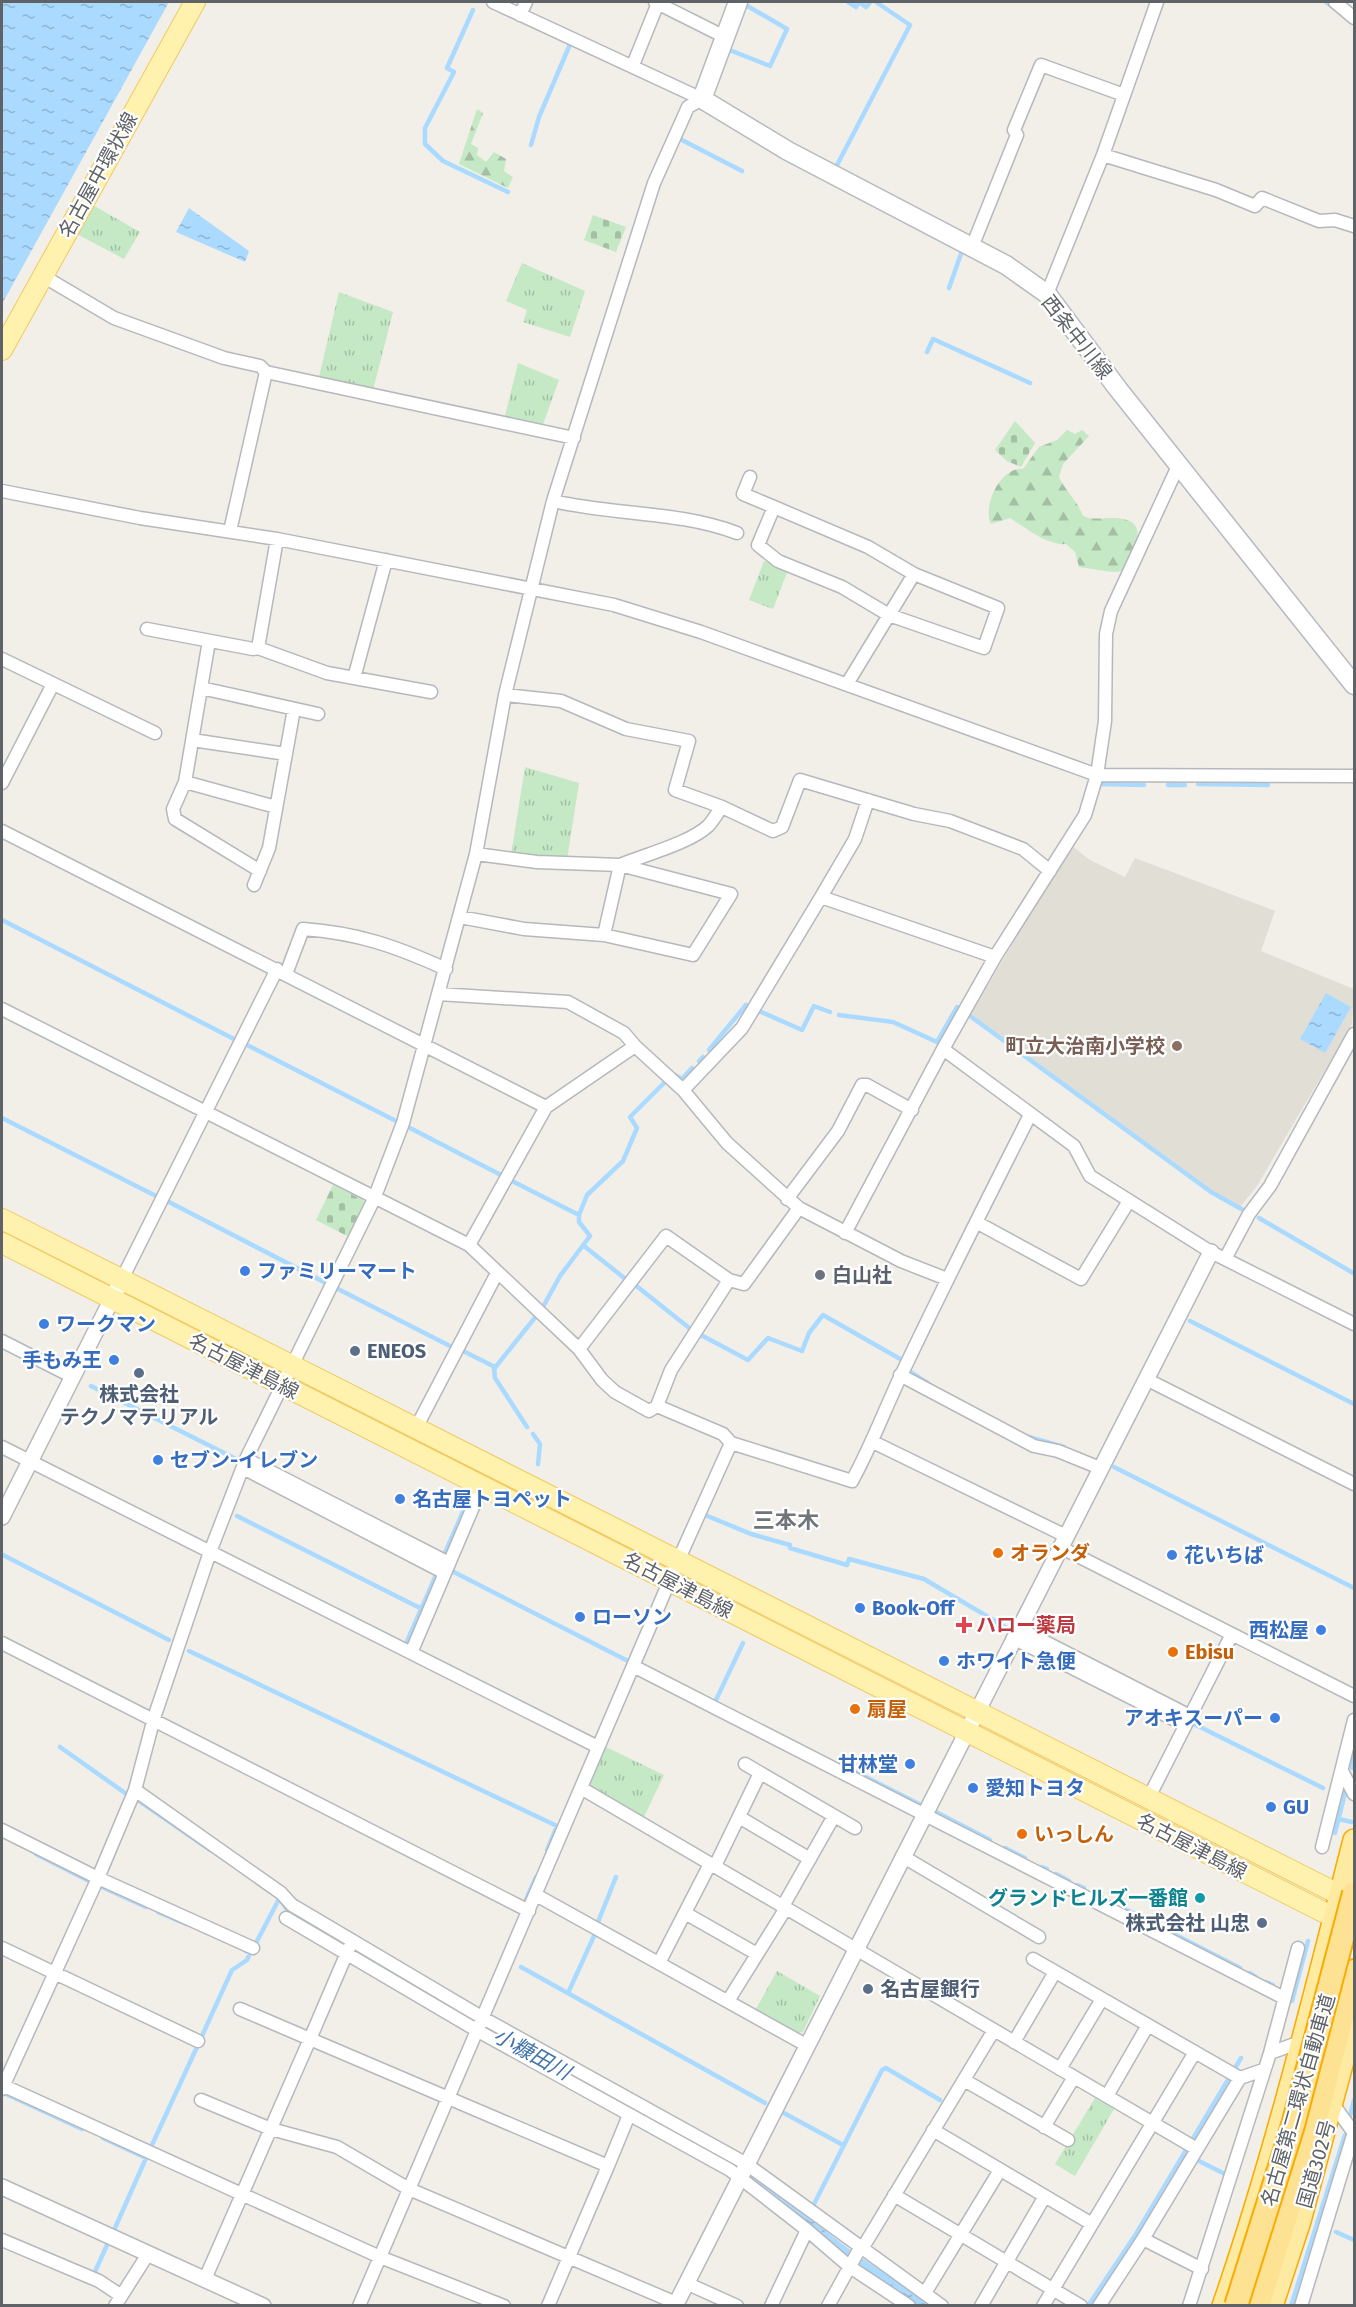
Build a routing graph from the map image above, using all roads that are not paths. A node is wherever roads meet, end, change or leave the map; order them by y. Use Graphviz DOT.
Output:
graph roads {
  1 [pos="195,2"];
  2 [pos="493,2"];
  3 [pos="526,2"];
  4 [pos="657,2"];
  5 [pos="738,2"];
  6 [pos="1157,2"];
  7 [pos="1335,2"];
  8 [pos="520,15"];
  9 [pos="1354,18"];
  10 [pos="724,37"];
  11 [pos="633,65"];
  12 [pos="1124,95"];
  13 [pos="702,99"];
  14 [pos="1103,155"];
  15 [pos="1354,226"];
  16 [pos="972,247"];
  17 [pos="43,276"];
  18 [pos="1047,294"];
  19 [pos="2,350"];
  20 [pos="266,372"];
  21 [pos="574,438"];
  22 [pos="1179,464"];
  23 [pos="750,477"];
  24 [pos="2,491"];
  25 [pos="553,501"];
  26 [pos="774,507"];
  27 [pos="230,531"];
  28 [pos="737,533"];
  29 [pos="277,539"];
  30 [pos="387,560"];
  31 [pos="914,574"];
  32 [pos="532,587"];
  33 [pos="889,615"];
  34 [pos="147,629"];
  35 [pos="208,641"];
  36 [pos="258,648"];
  37 [pos="2,658"];
  38 [pos="354,678"];
  39 [pos="52,684"];
  40 [pos="847,684"];
  41 [pos="1354,686"];
  42 [pos="201,688"];
  43 [pos="431,692"];
  44 [pos="505,695"];
  45 [pos="294,709"];
  46 [pos="318,714"];
  47 [pos="155,733"];
  48 [pos="192,740"];
  49 [pos="286,754"];
  50 [pos="1097,775"];
  51 [pos="1354,776"];
  52 [pos="185,782"];
  53 [pos="2,783"];
  54 [pos="868,800"];
  55 [pos="276,807"];
  56 [pos="722,807"];
  57 [pos="2,831"];
  58 [pos="476,854"];
  59 [pos="620,865"];
  60 [pos="260,871"];
  61 [pos="1050,871"];
  62 [pos="254,885"];
  63 [pos="821,897"];
  64 [pos="460,917"];
  65 [pos="604,935"];
  66 [pos="995,957"];
  67 [pos="446,969"];
  68 [pos="282,972"];
  69 [pos="438,994"];
  70 [pos="2,1009"];
  71 [pos="1354,1034"];
  72 [pos="423,1044"];
  73 [pos="635,1046"];
  74 [pos="943,1049"];
  75 [pos="683,1090"];
  76 [pos="546,1107"];
  77 [pos="912,1110"];
  78 [pos="205,1111"];
  79 [pos="1030,1115"];
  80 [pos="375,1199"];
  81 [pos="788,1199"];
  82 [pos="1129,1201"];
  83 [pos="799,1208"];
  84 [pos="2,1219"];
  85 [pos="976,1222"];
  86 [pos="845,1233"];
  87 [pos="2,1243"];
  88 [pos="469,1245"];
  89 [pos="1218,1256"];
  90 [pos="497,1273"];
  91 [pos="122,1279"];
  92 [pos="947,1279"];
  93 [pos="729,1280"];
  94 [pos="112,1298"];
  95 [pos="1354,1324"];
  96 [pos="2,1341"];
  97 [pos="579,1348"];
  98 [pos="292,1365"];
  99 [pos="900,1375"];
  100 [pos="73,1377"];
  101 [pos="1146,1379"];
  102 [pos="283,1385"];
  103 [pos="657,1406"];
  104 [pos="416,1428"];
  105 [pos="873,1442"];
  106 [pos="731,1443"];
  107 [pos="2,1447"];
  108 [pos="29,1462"];
  109 [pos="245,1463"];
  110 [pos="1100,1468"];
  111 [pos="1354,1484"];
  112 [pos="482,1486"];
  113 [pos="2,1517"];
  114 [pos="1063,1541"];
  115 [pos="210,1552"];
  116 [pos="678,1561"];
  117 [pos="445,1567"];
  118 [pos="669,1581"];
  119 [pos="1016,1633"];
  120 [pos="1232,1634"];
  121 [pos="2,1642"];
  122 [pos="411,1653"];
  123 [pos="633,1666"];
  124 [pos="1354,1696"];
  125 [pos="975,1712"];
  126 [pos="154,1718"];
  127 [pos="1187,1720"];
  128 [pos="1354,1720"];
  129 [pos="966,1731"];
  130 [pos="598,1747"];
  131 [pos="745,1764"];
  132 [pos="1342,1771"];
  133 [pos="760,1773"];
  134 [pos="581,1788"];
  135 [pos="135,1790"];
  136 [pos="1354,1794"];
  137 [pos="1148,1799"];
  138 [pos="924,1814"];
  139 [pos="834,1816"];
  140 [pos="739,1818"];
  141 [pos="855,1828"];
  142 [pos="2,1830"];
  143 [pos="1354,1840"];
  144 [pos="1322,1847"];
  145 [pos="902,1856"];
  146 [pos="810,1859"];
  147 [pos="713,1865"];
  148 [pos="98,1878"];
  149 [pos="536,1895"];
  150 [pos="1350,1897"];
  151 [pos="784,1907"];
  152 [pos="529,1911"];
  153 [pos="685,1913"];
  154 [pos="286,1918"];
  155 [pos="1334,1918"];
  156 [pos="1354,1928"];
  157 [pos="1039,1937"];
  158 [pos="2,1947"];
  159 [pos="253,1948"];
  160 [pos="349,1948"];
  161 [pos="1298,1948"];
  162 [pos="855,1949"];
  163 [pos="757,1954"];
  164 [pos="1033,1959"];
  165 [pos="659,1963"];
  166 [pos="1354,1971"];
  167 [pos="1055,1972"];
  168 [pos="54,1974"];
  169 [pos="1284,1998"];
  170 [pos="1102,1999"];
  171 [pos="728,2001"];
  172 [pos="240,2009"];
  173 [pos="1354,2020"];
  174 [pos="480,2025"];
  175 [pos="1148,2025"];
  176 [pos="994,2030"];
  177 [pos="310,2039"];
  178 [pos="198,2041"];
  179 [pos="1303,2041"];
  180 [pos="1014,2042"];
  181 [pos="806,2045"];
  182 [pos="1195,2052"];
  183 [pos="1270,2052"];
  184 [pos="1060,2069"];
  185 [pos="1263,2070"];
  186 [pos="1234,2075"];
  187 [pos="1074,2077"];
  188 [pos="964,2080"];
  189 [pos="2,2087"];
  190 [pos="1107,2096"];
  191 [pos="448,2098"];
  192 [pos="201,2100"];
  193 [pos="1333,2104"];
  194 [pos="629,2115"];
  195 [pos="1153,2123"];
  196 [pos="1044,2127"];
  197 [pos="271,2129"];
  198 [pos="933,2130"];
  199 [pos="1354,2133"];
  200 [pos="1068,2140"];
  201 [pos="1191,2146"];
  202 [pos="608,2166"];
  203 [pos="742,2170"];
  204 [pos="1000,2170"];
  205 [pos="2,2187"];
  206 [pos="409,2189"];
  207 [pos="894,2195"];
  208 [pos="243,2196"];
  209 [pos="1045,2196"];
  210 [pos="1092,2224"];
  211 [pos="807,2230"];
  212 [pos="961,2234"];
  213 [pos="1143,2239"];
  214 [pos="2,2240"];
  215 [pos="148,2254"];
  216 [pos="856,2256"];
  217 [pos="380,2257"];
  218 [pos="568,2258"];
  219 [pos="1007,2262"];
  220 [pos="1202,2269"];
  221 [pos="205,2279"];
  222 [pos="686,2283"];
  223 [pos="1053,2289"];
  224 [pos="925,2293"];
  225 [pos="118,2300"];
  226 [pos="895,2301"];
  227 [pos="676,2304"];
  228 [pos="263,2306"];
  229 [pos="359,2306"];
  230 [pos="504,2306"];
  231 [pos="548,2306"];
  232 [pos="737,2306"];
  233 [pos="771,2306"];
  234 [pos="828,2306"];
  235 [pos="909,2306"];
  236 [pos="942,2306"];
  237 [pos="981,2306"];
  238 [pos="1043,2306"];
  239 [pos="1081,2306"];
  240 [pos="1099,2306"];
  241 [pos="1189,2306"];
  242 [pos="1223,2306"];
  243 [pos="1236,2306"];
  244 [pos="1258,2306"];
  245 [pos="1272,2306"];
  246 [pos="1301,2306"];
  1 -- 17 [label="main road, 名古屋中環状線"];
  2 -- 8 [label="street"];
  3 -- 8 [label="street"];
  4 -- 10 [label="street"];
  4 -- 11 [label="street"];
  5 -- 10 [label="main road"];
  6 -- 12 [label="street"];
  7 -- 9 [label="street"];
  8 -- 11 [label="street"];
  10 -- 13 [label="main road"];
  11 -- 13 [label="street"];
  12 -- 14 [label="street"];
  12 -- 16 [label="street"];
  13 -- 16 [label="main road, 西条中川線"];
  13 -- 21 [label="street"];
  14 -- 15 [label="street"];
  14 -- 18 [label="street"];
  16 -- 18 [label="main road, 西条中川線"];
  17 -- 19 [label="main road, 名古屋中環状線"];
  17 -- 20 [label="street"];
  18 -- 22 [label="main road, 西条中川線"];
  20 -- 21 [label="street"];
  20 -- 27 [label="street"];
  21 -- 25 [label="street"];
  22 -- 41 [label="main road, 西条中川線"];
  22 -- 50 [label="street"];
  23 -- 26 [label="street"];
  24 -- 27 [label="street"];
  25 -- 28 [label="street"];
  25 -- 32 [label="street"];
  26 -- 31 [label="street"];
  26 -- 33 [label="street"];
  27 -- 29 [label="street"];
  29 -- 30 [label="street"];
  29 -- 36 [label="street"];
  30 -- 32 [label="street"];
  30 -- 38 [label="street"];
  31 -- 33 [label="street"];
  31 -- 33 [label="street"];
  32 -- 40 [label="street"];
  32 -- 44 [label="street"];
  33 -- 40 [label="street"];
  34 -- 35 [label="street"];
  35 -- 36 [label="street"];
  35 -- 42 [label="street"];
  36 -- 38 [label="street"];
  37 -- 39 [label="street"];
  38 -- 43 [label="street"];
  39 -- 47 [label="street"];
  39 -- 53 [label="street"];
  40 -- 50 [label="street"];
  42 -- 45 [label="street"];
  42 -- 48 [label="street"];
  44 -- 56 [label="street"];
  44 -- 58 [label="street"];
  45 -- 46 [label="street"];
  45 -- 49 [label="street"];
  48 -- 49 [label="street"];
  48 -- 52 [label="street"];
  49 -- 55 [label="street"];
  50 -- 51 [label="street"];
  50 -- 61 [label="street"];
  52 -- 55 [label="street"];
  52 -- 60 [label="street"];
  54 -- 56 [label="street"];
  54 -- 61 [label="street"];
  54 -- 63 [label="street"];
  55 -- 60 [label="street"];
  56 -- 59 [label="street"];
  57 -- 68 [label="street"];
  58 -- 59 [label="street"];
  58 -- 64 [label="street"];
  59 -- 65 [label="street"];
  59 -- 65 [label="street"];
  60 -- 62 [label="street"];
  61 -- 66 [label="street"];
  63 -- 66 [label="street"];
  63 -- 75 [label="street"];
  64 -- 65 [label="street"];
  64 -- 67 [label="street"];
  66 -- 74 [label="street"];
  67 -- 68 [label="street"];
  67 -- 69 [label="street"];
  68 -- 72 [label="street"];
  68 -- 78 [label="street"];
  69 -- 72 [label="street"];
  69 -- 73 [label="street"];
  70 -- 78 [label="street"];
  71 -- 89 [label="street"];
  72 -- 76 [label="street"];
  72 -- 80 [label="street"];
  73 -- 75 [label="street"];
  73 -- 76 [label="street"];
  74 -- 77 [label="street"];
  74 -- 79 [label="street"];
  75 -- 81 [label="street"];
  76 -- 88 [label="street"];
  77 -- 81 [label="street"];
  77 -- 86 [label="street"];
  78 -- 80 [label="street"];
  78 -- 91 [label="street"];
  79 -- 82 [label="street"];
  79 -- 85 [label="street"];
  80 -- 88 [label="street"];
  80 -- 98 [label="street"];
  81 -- 83 [label="street"];
  82 -- 85 [label="street"];
  82 -- 89 [label="street"];
  83 -- 86 [label="street"];
  83 -- 93 [label="street"];
  84 -- 91 [label="main road, 名古屋津島線"];
  85 -- 92 [label="street"];
  86 -- 92 [label="street"];
  87 -- 94 [label="main road, 名古屋津島線"];
  88 -- 90 [label="street"];
  89 -- 95 [label="street"];
  89 -- 101 [label="street"];
  90 -- 97 [label="street"];
  90 -- 104 [label="street"];
  91 -- 94 [label="street"];
  91 -- 98 [label="main road, 名古屋津島線"];
  92 -- 99 [label="street"];
  93 -- 97 [label="street"];
  93 -- 103 [label="street"];
  94 -- 100 [label="street"];
  94 -- 102 [label="main road, 名古屋津島線"];
  96 -- 100 [label="street"];
  97 -- 103 [label="street"];
  98 -- 102 [label="street"];
  98 -- 104 [label="main road, 名古屋津島線"];
  99 -- 105 [label="street"];
  99 -- 110 [label="street"];
  100 -- 108 [label="street"];
  101 -- 110 [label="street"];
  101 -- 111 [label="street"];
  102 -- 109 [label="street"];
  102 -- 112 [label="main road, 名古屋津島線"];
  103 -- 106 [label="street"];
  104 -- 116 [label="main road, 名古屋津島線"];
  105 -- 106 [label="street"];
  105 -- 114 [label="street"];
  106 -- 116 [label="street"];
  107 -- 108 [label="street"];
  108 -- 113 [label="street"];
  108 -- 115 [label="street"];
  109 -- 115 [label="street"];
  109 -- 117 [label="street"];
  110 -- 114 [label="street"];
  112 -- 117 [label="street"];
  112 -- 118 [label="main road, 名古屋津島線"];
  114 -- 119 [label="street"];
  114 -- 120 [label="street"];
  115 -- 122 [label="street"];
  115 -- 126 [label="street"];
  116 -- 118 [label="street"];
  116 -- 125 [label="main road, 名古屋津島線"];
  117 -- 122 [label="street"];
  118 -- 123 [label="street"];
  118 -- 129 [label="main road, 名古屋津島線"];
  119 -- 125 [label="street"];
  119 -- 127 [label="street"];
  120 -- 124 [label="street"];
  120 -- 127 [label="street"];
  121 -- 126 [label="street"];
  122 -- 130 [label="street"];
  123 -- 130 [label="street"];
  123 -- 138 [label="street"];
  125 -- 129 [label="street"];
  125 -- 137 [label="main road, 名古屋津島線"];
  126 -- 135 [label="street"];
  126 -- 152 [label="street"];
  127 -- 137 [label="street"];
  128 -- 132 [label="street"];
  129 -- 138 [label="street"];
  129 -- 155 [label="main road, 名古屋津島線"];
  130 -- 134 [label="street"];
  131 -- 133 [label="street"];
  132 -- 136 [label="street"];
  132 -- 144 [label="street"];
  133 -- 139 [label="street"];
  133 -- 140 [label="street"];
  134 -- 147 [label="street"];
  134 -- 149 [label="street"];
  135 -- 148 [label="street"];
  135 -- 160 [label="street"];
  137 -- 150 [label="main road, 名古屋津島線"];
  138 -- 145 [label="street"];
  138 -- 169 [label="street"];
  139 -- 141 [label="street"];
  139 -- 146 [label="street"];
  140 -- 146 [label="street"];
  140 -- 147 [label="street"];
  142 -- 148 [label="street"];
  143 -- 150 [label="highway"];
  145 -- 157 [label="street"];
  145 -- 162 [label="street"];
  146 -- 151 [label="street"];
  147 -- 151 [label="street"];
  147 -- 153 [label="street"];
  148 -- 159 [label="street"];
  148 -- 168 [label="street"];
  149 -- 152 [label="street"];
  149 -- 165 [label="street"];
  150 -- 155 [label="highway"];
  150 -- 243 [label="highway, 名古屋第二環状自動車道, bridge"];
  151 -- 162 [label="street"];
  151 -- 163 [label="street"];
  152 -- 174 [label="street"];
  153 -- 163 [label="street"];
  153 -- 165 [label="street"];
  154 -- 160 [label="street"];
  155 -- 156 [label="main road, 名古屋津島線"];
  155 -- 179 [label="highway"];
  158 -- 168 [label="street"];
  160 -- 174 [label="street"];
  160 -- 177 [label="street"];
  161 -- 169 [label="street"];
  162 -- 176 [label="street"];
  162 -- 181 [label="street"];
  163 -- 171 [label="street"];
  164 -- 167 [label="street"];
  165 -- 171 [label="street"];
  166 -- 244 [label="highway, 名古屋第二環状自動車道"];
  167 -- 170 [label="street"];
  167 -- 180 [label="street"];
  168 -- 178 [label="street"];
  168 -- 189 [label="street"];
  169 -- 183 [label="street"];
  170 -- 175 [label="street"];
  170 -- 184 [label="street"];
  171 -- 181 [label="street"];
  172 -- 177 [label="street"];
  173 -- 193 [label="highway, 国道302号"];
  174 -- 191 [label="street"];
  174 -- 194 [label="street"];
  174 -- 203 [label="street"];
  175 -- 182 [label="street"];
  175 -- 190 [label="street"];
  176 -- 180 [label="street"];
  176 -- 188 [label="street"];
  177 -- 191 [label="street"];
  177 -- 197 [label="street"];
  179 -- 183 [label="street"];
  179 -- 242 [label="highway"];
  180 -- 184 [label="street"];
  181 -- 203 [label="street"];
  182 -- 186 [label="street"];
  182 -- 195 [label="street"];
  183 -- 185 [label="street"];
  184 -- 187 [label="street"];
  185 -- 186 [label="street"];
  185 -- 220 [label="street"];
  186 -- 201 [label="street"];
  187 -- 190 [label="street"];
  187 -- 196 [label="street"];
  188 -- 196 [label="street"];
  188 -- 198 [label="street"];
  189 -- 208 [label="street"];
  190 -- 195 [label="street"];
  191 -- 202 [label="street"];
  191 -- 206 [label="street"];
  192 -- 197 [label="street"];
  193 -- 199 [label="street"];
  193 -- 245 [label="highway, 国道302号"];
  194 -- 202 [label="street"];
  194 -- 203 [label="street"];
  195 -- 201 [label="street"];
  195 -- 210 [label="street"];
  196 -- 200 [label="street"];
  197 -- 206 [label="street"];
  197 -- 208 [label="street"];
  198 -- 204 [label="street"];
  198 -- 207 [label="street"];
  199 -- 246 [label="street"];
  201 -- 213 [label="street"];
  202 -- 218 [label="street"];
  203 -- 211 [label="street"];
  203 -- 216 [label="street"];
  203 -- 222 [label="street"];
  204 -- 209 [label="street"];
  204 -- 212 [label="street"];
  205 -- 215 [label="street"];
  206 -- 217 [label="street"];
  206 -- 218 [label="street"];
  207 -- 212 [label="street"];
  207 -- 216 [label="street"];
  208 -- 217 [label="street"];
  208 -- 221 [label="street"];
  209 -- 210 [label="street"];
  209 -- 219 [label="street"];
  210 -- 223 [label="street"];
  211 -- 216 [label="street"];
  211 -- 233 [label="street"];
  212 -- 219 [label="street"];
  212 -- 224 [label="street"];
  213 -- 220 [label="street"];
  213 -- 240 [label="street"];
  214 -- 225 [label="street"];
  215 -- 221 [label="street"];
  215 -- 225 [label="street"];
  216 -- 224 [label="street"];
  216 -- 226 [label="street"];
  216 -- 234 [label="street"];
  217 -- 229 [label="street"];
  217 -- 230 [label="street"];
  218 -- 227 [label="street"];
  218 -- 231 [label="street"];
  219 -- 223 [label="street"];
  219 -- 237 [label="street"];
  220 -- 241 [label="street"];
  221 -- 228 [label="street"];
  222 -- 227 [label="street"];
  222 -- 232 [label="street"];
  223 -- 238 [label="street"];
  223 -- 239 [label="street"];
  224 -- 236 [label="street"];
  226 -- 235 [label="street"];
}
